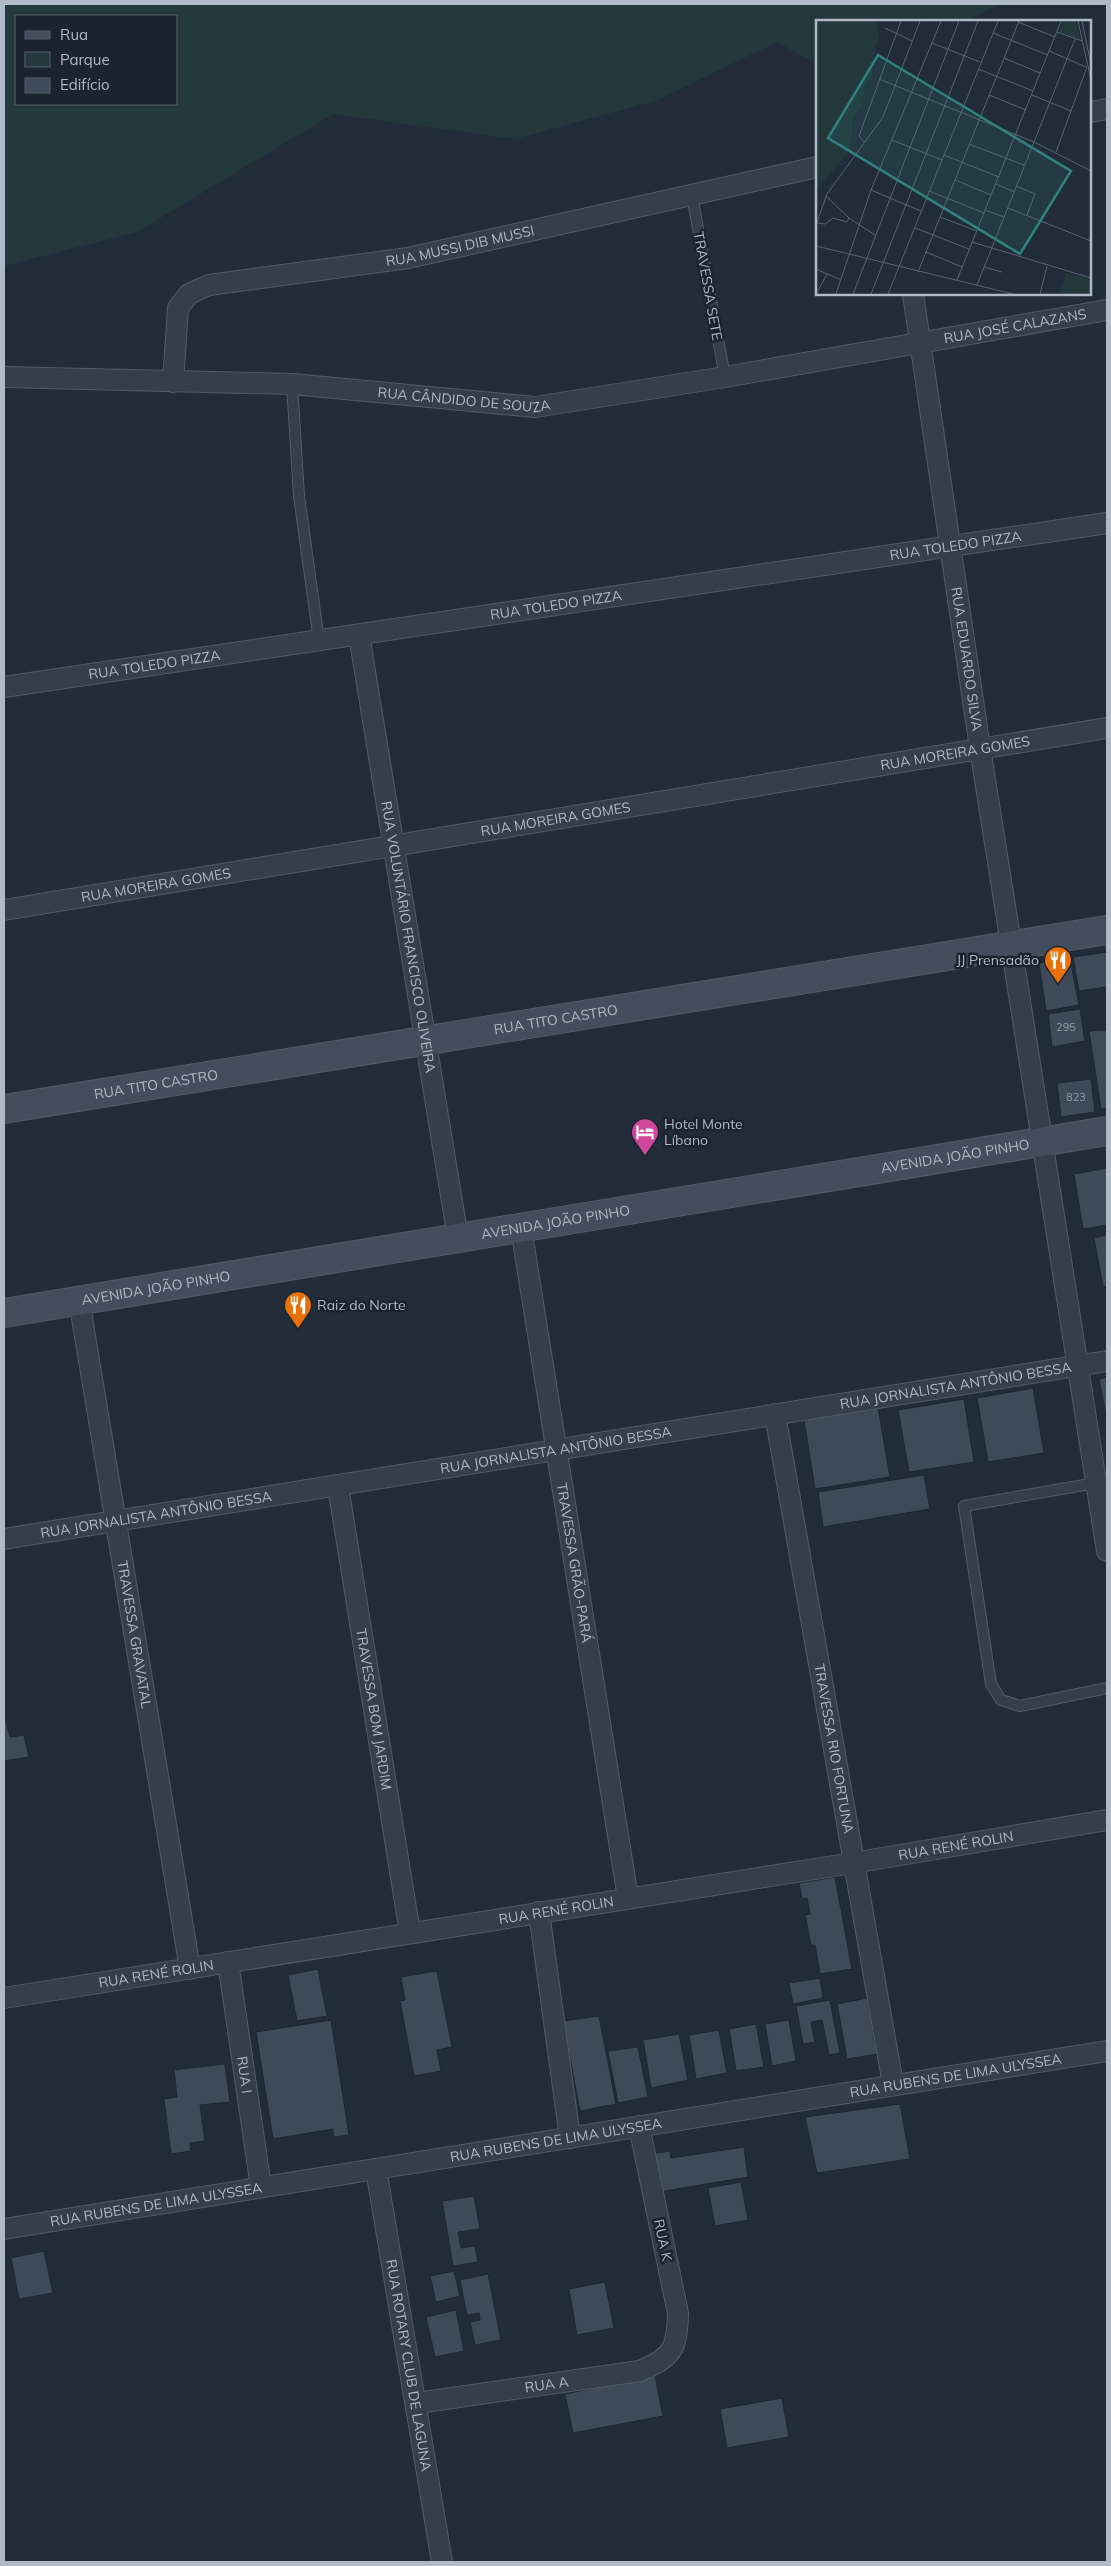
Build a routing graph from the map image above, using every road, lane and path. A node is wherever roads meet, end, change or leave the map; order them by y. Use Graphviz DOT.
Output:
graph roads {
  1 [pos="1107,109"];
  2 [pos="1091,112"];
  3 [pos="816,167"];
  4 [pos="692,195"];
  5 [pos="913,295"];
  6 [pos="1107,310"];
  7 [pos="922,343"];
  8 [pos="4,377"];
  9 [pos="725,377"];
  10 [pos="173,382"];
  11 [pos="292,384"];
  12 [pos="1107,523"];
  13 [pos="950,546"];
  14 [pos="359,635"];
  15 [pos="319,641"];
  16 [pos="4,687"];
  17 [pos="1107,728"];
  18 [pos="980,748"];
  19 [pos="394,845"];
  20 [pos="4,910"];
  21 [pos="1107,930"];
  22 [pos="1013,946"];
  23 [pos="425,1040"];
  24 [pos="4,1109"];
  25 [pos="1107,1131"];
  26 [pos="1044,1141"];
  27 [pos="521,1228"];
  28 [pos="458,1238"];
  29 [pos="78,1300"];
  30 [pos="4,1313"];
  31 [pos="1107,1361"];
  32 [pos="1078,1366"];
  33 [pos="775,1414"];
  34 [pos="555,1450"];
  35 [pos="1102,1482"];
  36 [pos="338,1486"];
  37 [pos="114,1521"];
  38 [pos="4,1539"];
  39 [pos="1107,1551"];
  40 [pos="1107,1688"];
  41 [pos="1107,1820"];
  42 [pos="853,1863"];
  43 [pos="628,1898"];
  44 [pos="538,1912"];
  45 [pos="410,1933"];
  46 [pos="228,1962"];
  47 [pos="190,1968"];
  48 [pos="4,1998"];
  49 [pos="1107,2051"];
  50 [pos="893,2084"];
  51 [pos="639,2126"];
  52 [pos="570,2138"];
  53 [pos="376,2169"];
  54 [pos="261,2188"];
  55 [pos="4,2229"];
  56 [pos="671,2353"];
  57 [pos="417,2403"];
  58 [pos="442,2562"];
  1 -- 2 [label="street"];
  3 -- 4 [label="street, RUA MUSSI DIB MUSSI"];
  4 -- 9 [label="lane, TRAVESSA SETE"];
  4 -- 10 [label="street, RUA MUSSI DIB MUSSI"];
  5 -- 7 [label="street, RUA EDUARDO SILVA"];
  6 -- 7 [label="street, RUA JOSÉ CALAZANS"];
  7 -- 9 [label="street, RUA CÂNDIDO DE SOUZA"];
  7 -- 13 [label="street, RUA EDUARDO SILVA"];
  8 -- 10 [label="street, RUA CÂNDIDO DE SOUZA"];
  9 -- 11 [label="street, RUA CÂNDIDO DE SOUZA"];
  10 -- 11 [label="street, RUA CÂNDIDO DE SOUZA"];
  11 -- 15 [label="lane"];
  12 -- 13 [label="street, RUA TOLEDO PIZZA"];
  13 -- 14 [label="street, RUA TOLEDO PIZZA"];
  13 -- 18 [label="street, RUA EDUARDO SILVA"];
  14 -- 15 [label="street, RUA TOLEDO PIZZA"];
  14 -- 19 [label="street, RUA VOLUNTÁRIO FRANCISCO OLIVEIRA"];
  15 -- 16 [label="street, RUA TOLEDO PIZZA"];
  17 -- 18 [label="street, RUA MOREIRA GOMES"];
  18 -- 19 [label="street, RUA MOREIRA GOMES"];
  18 -- 22 [label="street, RUA EDUARDO SILVA"];
  19 -- 20 [label="street, RUA MOREIRA GOMES"];
  19 -- 23 [label="street, RUA VOLUNTÁRIO FRANCISCO OLIVEIRA"];
  21 -- 22 [label="main road, RUA TITO CASTRO"];
  22 -- 23 [label="main road, RUA TITO CASTRO"];
  22 -- 26 [label="street, RUA EDUARDO SILVA"];
  23 -- 24 [label="main road, RUA TITO CASTRO"];
  23 -- 28 [label="street, RUA VOLUNTÁRIO FRANCISCO OLIVEIRA"];
  25 -- 26 [label="main road, AVENIDA JOÃO PINHO"];
  26 -- 27 [label="main road, AVENIDA JOÃO PINHO"];
  26 -- 32 [label="street, RUA EDUARDO SILVA"];
  27 -- 28 [label="main road, AVENIDA JOÃO PINHO"];
  27 -- 34 [label="street, TRAVESSA GRÃO-PARÁ"];
  28 -- 29 [label="main road, AVENIDA JOÃO PINHO"];
  29 -- 30 [label="main road, AVENIDA JOÃO PINHO"];
  29 -- 37 [label="street, TRAVESSA GRAVATAL"];
  31 -- 32 [label="street, RUA JORNALISTA ANTÔNIO BESSA"];
  32 -- 33 [label="street, RUA JORNALISTA ANTÔNIO BESSA"];
  32 -- 35 [label="street, RUA EDUARDO SILVA"];
  33 -- 34 [label="street, RUA JORNALISTA ANTÔNIO BESSA"];
  33 -- 42 [label="street, TRAVESSA RIO FORTUNA"];
  34 -- 36 [label="street, RUA JORNALISTA ANTÔNIO BESSA"];
  34 -- 43 [label="street, TRAVESSA GRÃO-PARÁ"];
  35 -- 39 [label="street, RUA EDUARDO SILVA"];
  35 -- 40 [label="lane"];
  36 -- 37 [label="street, RUA JORNALISTA ANTÔNIO BESSA"];
  36 -- 45 [label="street, TRAVESSA BOM JARDIM"];
  37 -- 38 [label="street, RUA JORNALISTA ANTÔNIO BESSA"];
  37 -- 47 [label="street, TRAVESSA GRAVATAL"];
  41 -- 42 [label="street, RUA RENÉ ROLIN"];
  42 -- 43 [label="street, RUA RENÉ ROLIN"];
  42 -- 50 [label="street, TRAVESSA RIO FORTUNA"];
  43 -- 44 [label="street, RUA RENÉ ROLIN"];
  44 -- 45 [label="street, RUA RENÉ ROLIN"];
  44 -- 52 [label="street"];
  45 -- 46 [label="street, RUA RENÉ ROLIN"];
  46 -- 47 [label="street, RUA RENÉ ROLIN"];
  46 -- 54 [label="street, RUA I"];
  47 -- 48 [label="street, RUA RENÉ ROLIN"];
  49 -- 50 [label="street, RUA RUBENS DE LIMA ULYSSEA"];
  50 -- 51 [label="street, RUA RUBENS DE LIMA ULYSSEA"];
  51 -- 52 [label="street, RUA RUBENS DE LIMA ULYSSEA"];
  51 -- 56 [label="street, RUA K"];
  52 -- 53 [label="street, RUA RUBENS DE LIMA ULYSSEA"];
  53 -- 54 [label="street, RUA RUBENS DE LIMA ULYSSEA"];
  53 -- 57 [label="street, RUA ROTARY CLUB DE LAGUNA"];
  54 -- 55 [label="street, RUA RUBENS DE LIMA ULYSSEA"];
  56 -- 57 [label="street, RUA A"];
  57 -- 58 [label="street, RUA ROTARY CLUB DE LAGUNA"];
}
